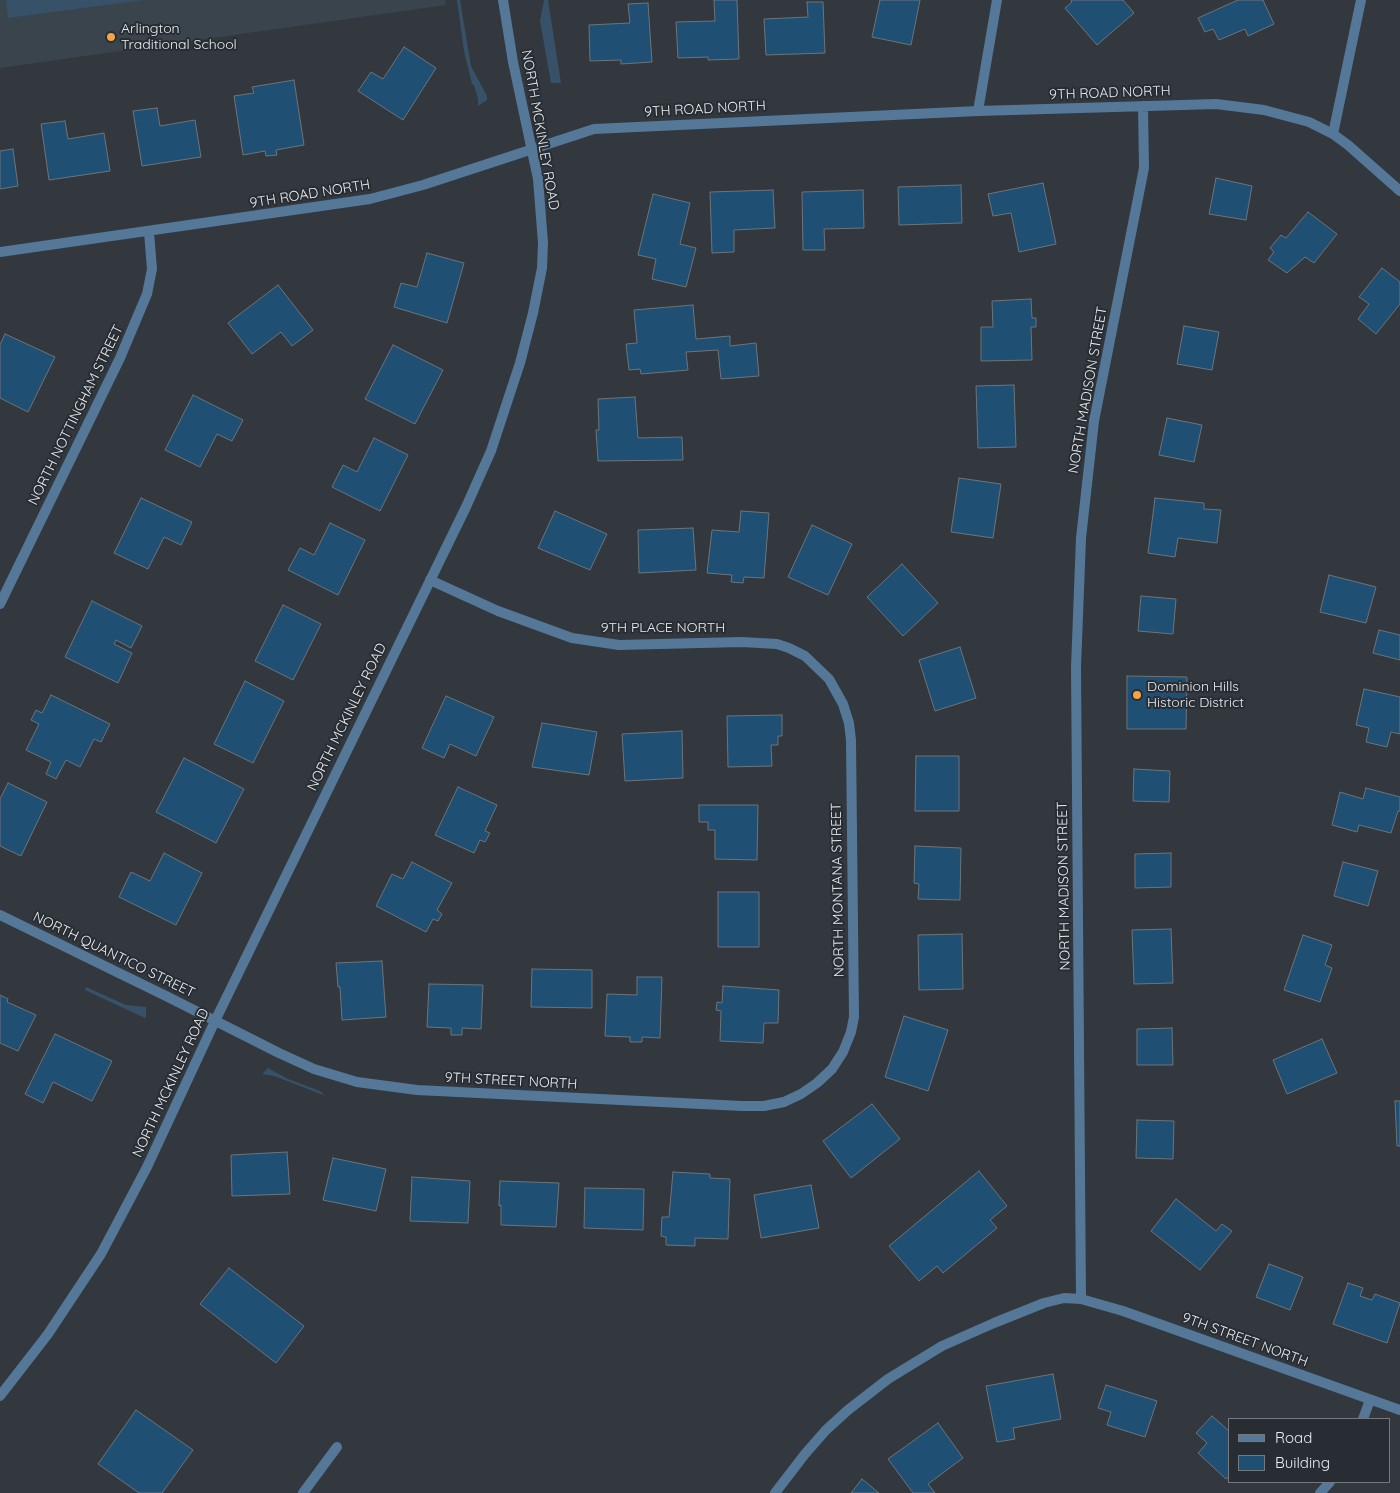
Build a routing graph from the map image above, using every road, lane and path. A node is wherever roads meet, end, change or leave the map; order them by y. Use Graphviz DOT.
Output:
graph roads {
  1 [pos="503,0"];
  2 [pos="997,0"];
  3 [pos="1360,0"];
  4 [pos="1143,106"];
  5 [pos="978,111"];
  6 [pos="1333,134"];
  7 [pos="531,149"];
  8 [pos="1400,191"];
  9 [pos="149,232"];
  10 [pos="0,252"];
  11 [pos="430,580"];
  12 [pos="0,604"];
  13 [pos="832,685"];
  14 [pos="0,914"];
  15 [pos="215,1021"];
  16 [pos="814,1085"];
  17 [pos="1080,1299"];
  18 [pos="0,1396"];
  19 [pos="1370,1400"];
  20 [pos="1400,1410"];
  21 [pos="1363,1418"];
  22 [pos="337,1447"];
  23 [pos="1329,1483"];
  24 [pos="304,1493"];
  25 [pos="775,1493"];
  26 [pos="1320,1493"];
  1 -- 7 [label="street, NORTH MCKINLEY ROAD"];
  2 -- 5 [label="street"];
  3 -- 6 [label="street"];
  4 -- 5 [label="street, 9TH ROAD NORTH"];
  4 -- 6 [label="street, 9TH ROAD NORTH"];
  4 -- 17 [label="street, NORTH MADISON STREET"];
  5 -- 7 [label="street, 9TH ROAD NORTH"];
  6 -- 8 [label="street, 9TH ROAD NORTH"];
  7 -- 9 [label="street, 9TH ROAD NORTH"];
  7 -- 11 [label="street, NORTH MCKINLEY ROAD"];
  9 -- 10 [label="street, 9TH ROAD NORTH"];
  9 -- 12 [label="street, NORTH NOTTINGHAM STREET"];
  11 -- 13 [label="street, 9TH PLACE NORTH"];
  11 -- 15 [label="street, NORTH MCKINLEY ROAD"];
  13 -- 16 [label="street, NORTH MONTANA STREET"];
  14 -- 15 [label="street, NORTH QUANTICO STREET"];
  15 -- 16 [label="street, 9TH STREET NORTH"];
  15 -- 18 [label="street, NORTH MCKINLEY ROAD"];
  17 -- 19 [label="street, 9TH STREET NORTH"];
  17 -- 25 [label="street"];
  19 -- 20 [label="street, 9TH STREET NORTH"];
  19 -- 21 [label="street"];
  22 -- 24 [label="street"];
  23 -- 26 [label="street"];
}
